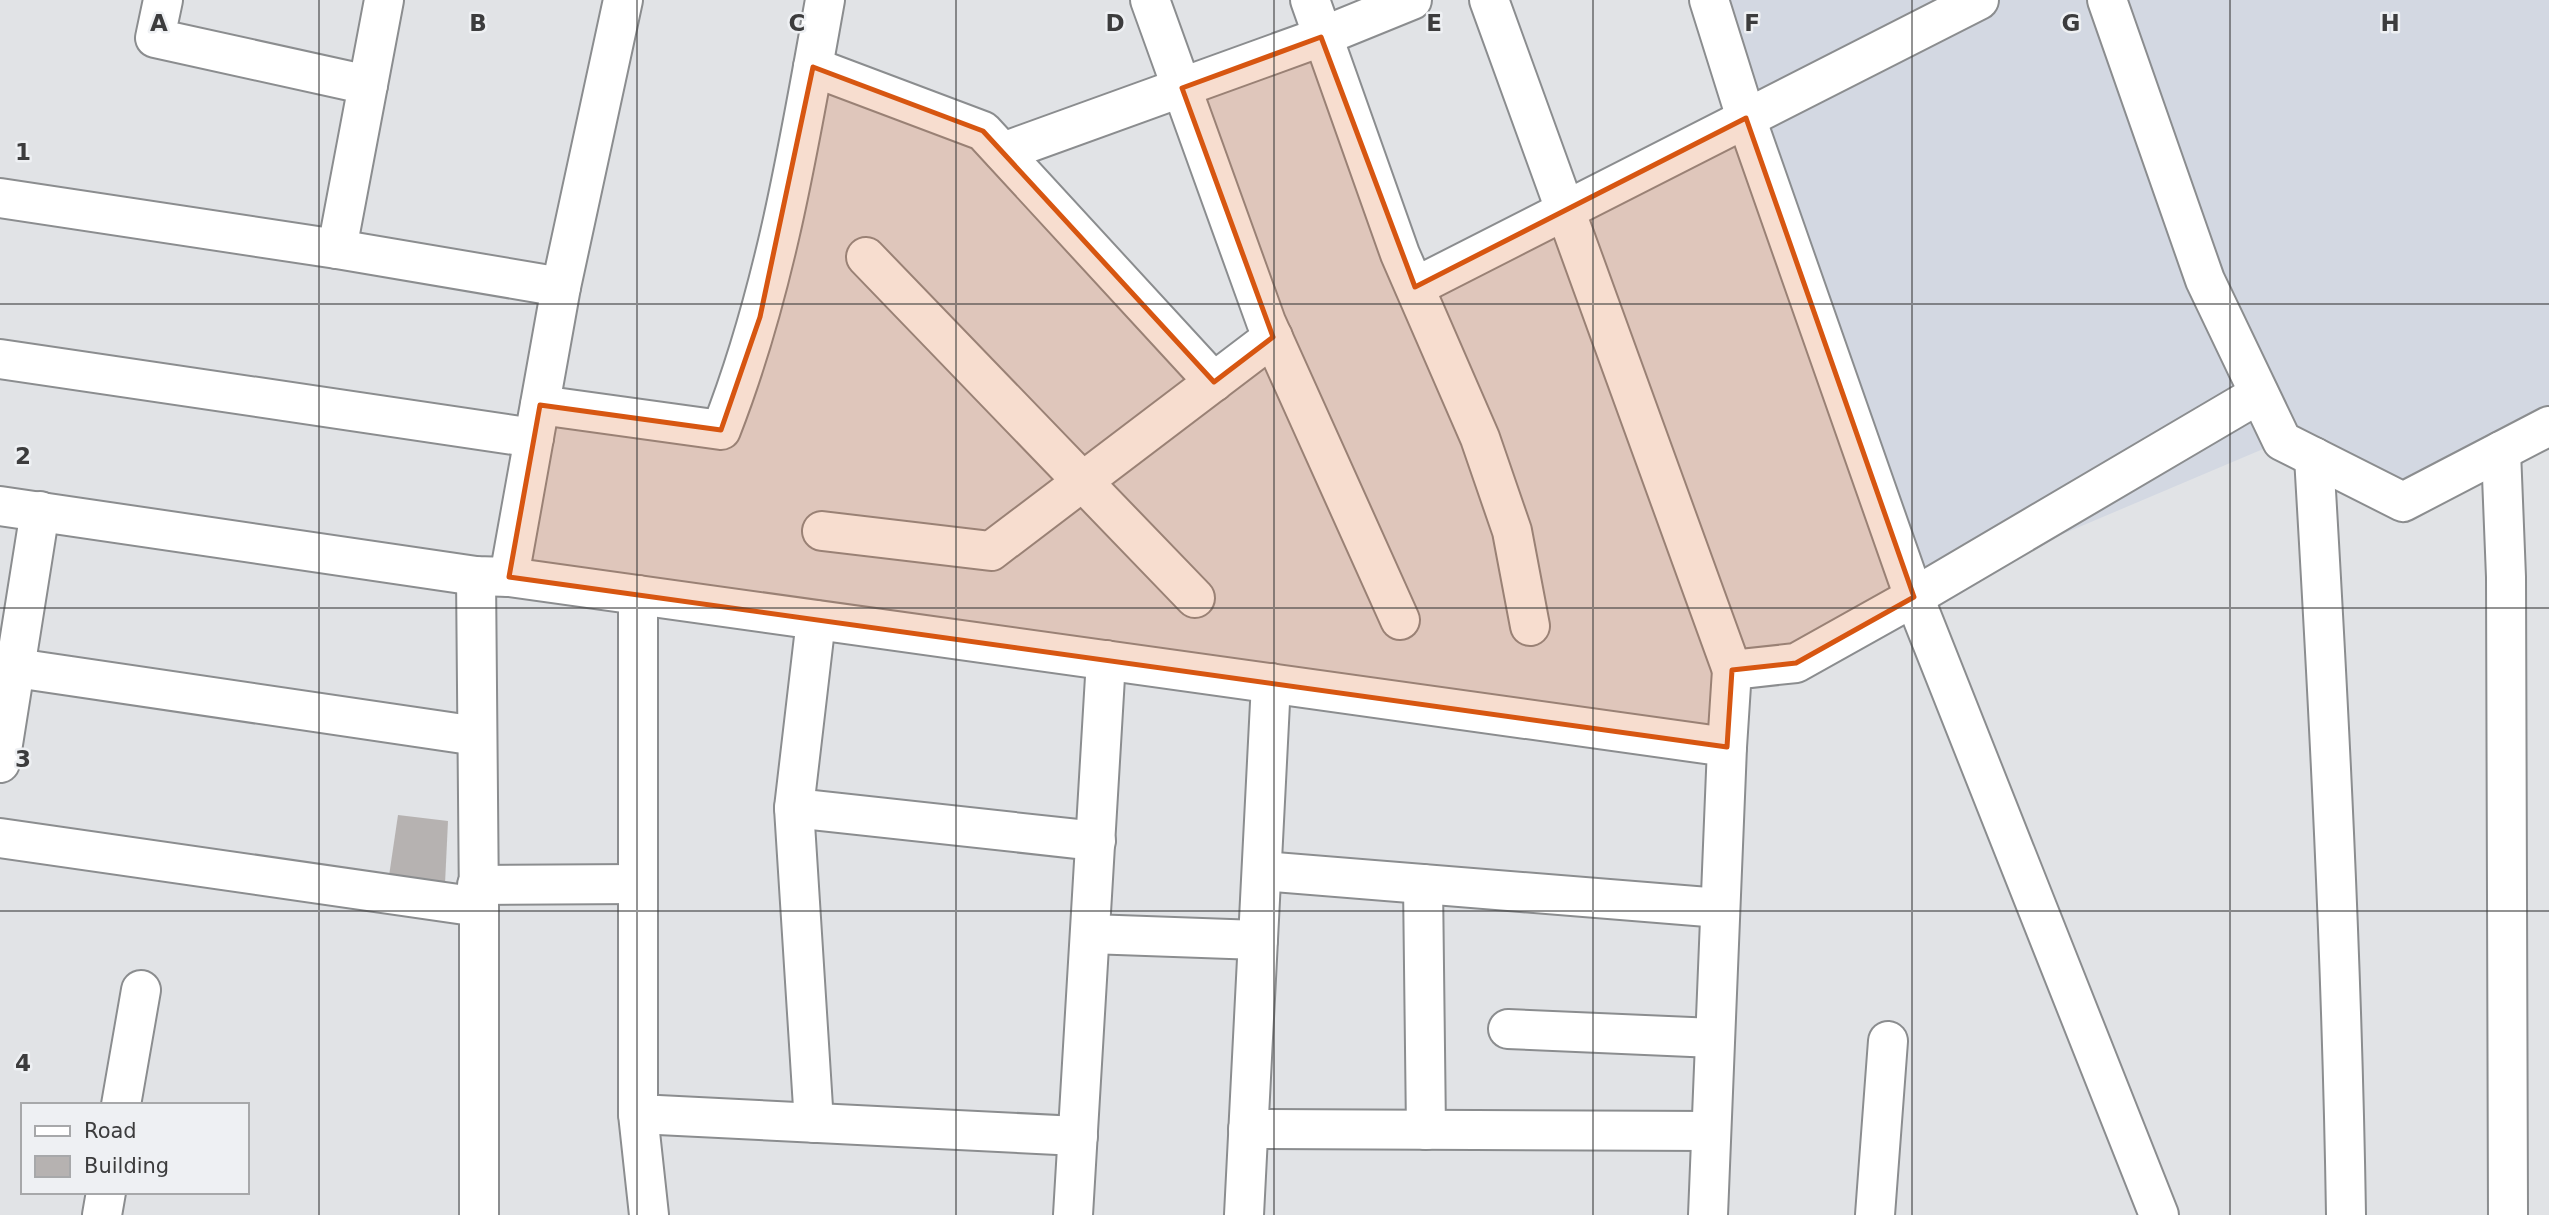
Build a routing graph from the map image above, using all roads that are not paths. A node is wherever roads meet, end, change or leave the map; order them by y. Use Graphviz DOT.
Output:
graph roads {
  1 [pos="163,0"];
  2 [pos="384,0"];
  3 [pos="623,0"];
  4 [pos="825,0"];
  5 [pos="1150,0"];
  6 [pos="1310,0"];
  7 [pos="1412,0"];
  8 [pos="1489,0"];
  9 [pos="1709,0"];
  10 [pos="1979,0"];
  11 [pos="2107,0"];
  12 [pos="1321,37"];
  13 [pos="813,67"];
  14 [pos="368,85"];
  15 [pos="1182,88"];
  16 [pos="1746,118"];
  17 [pos="1003,152"];
  18 [pos="0,198"];
  19 [pos="1566,210"];
  20 [pos="337,249"];
  21 [pos="866,257"];
  22 [pos="561,286"];
  23 [pos="1415,287"];
  24 [pos="1273,337"];
  25 [pos="0,359"];
  26 [pos="1214,382"];
  27 [pos="2259,394"];
  28 [pos="537,421"];
  29 [pos="2549,426"];
  30 [pos="2501,451"];
  31 [pos="2314,457"];
  32 [pos="1083,481"];
  33 [pos="0,506"];
  34 [pos="40,511"];
  35 [pos="822,531"];
  36 [pos="492,576"];
  37 [pos="638,595"];
  38 [pos="1914,597"];
  39 [pos="1195,598"];
  40 [pos="816,620"];
  41 [pos="1399,620"];
  42 [pos="1530,626"];
  43 [pos="1106,660"];
  44 [pos="16,668"];
  45 [pos="1732,670"];
  46 [pos="1271,683"];
  47 [pos="477,736"];
  48 [pos="1727,747"];
  49 [pos="0,763"];
  50 [pos="794,808"];
  51 [pos="0,838"];
  52 [pos="1096,841"];
  53 [pos="1262,871"];
  54 [pos="638,884"];
  55 [pos="1423,884"];
  56 [pos="478,896"];
  57 [pos="1720,908"];
  58 [pos="1090,934"];
  59 [pos="1258,940"];
  60 [pos="141,990"];
  61 [pos="1508,1029"];
  62 [pos="1714,1038"];
  63 [pos="1888,1041"];
  64 [pos="121,1103"];
  65 [pos="638,1114"];
  66 [pos="814,1123"];
  67 [pos="1248,1129"];
  68 [pos="1426,1130"];
  69 [pos="1711,1131"];
  70 [pos="1078,1136"];
  71 [pos="106,1194"];
  72 [pos="102,1215"];
  73 [pos="479,1215"];
  74 [pos="649,1215"];
  75 [pos="1073,1215"];
  76 [pos="1244,1215"];
  77 [pos="1707,1215"];
  78 [pos="1875,1215"];
  79 [pos="2159,1215"];
  80 [pos="2346,1215"];
  81 [pos="2508,1215"];
  1 -- 14 [label="street"];
  2 -- 14 [label="street"];
  3 -- 22 [label="street"];
  4 -- 13 [label="street"];
  5 -- 15 [label="street"];
  6 -- 12 [label="street"];
  7 -- 12 [label="street"];
  8 -- 19 [label="street"];
  9 -- 16 [label="street"];
  10 -- 16 [label="street"];
  11 -- 27 [label="street"];
  12 -- 15 [label="street"];
  12 -- 23 [label="street"];
  13 -- 17 [label="street"];
  13 -- 28 [label="street"];
  14 -- 20 [label="street"];
  15 -- 17 [label="street"];
  15 -- 24 [label="street"];
  16 -- 19 [label="street"];
  16 -- 38 [label="street"];
  17 -- 26 [label="street"];
  18 -- 20 [label="street"];
  19 -- 23 [label="street"];
  19 -- 45 [label="street"];
  20 -- 22 [label="street"];
  21 -- 32 [label="street"];
  22 -- 28 [label="street"];
  23 -- 42 [label="street"];
  24 -- 26 [label="street"];
  24 -- 41 [label="street"];
  25 -- 28 [label="street"];
  26 -- 32 [label="street"];
  27 -- 31 [label="street"];
  27 -- 38 [label="street"];
  28 -- 36 [label="street"];
  29 -- 30 [label="street"];
  30 -- 31 [label="street"];
  30 -- 81 [label="street"];
  31 -- 80 [label="street"];
  32 -- 35 [label="street"];
  32 -- 39 [label="street"];
  33 -- 34 [label="street"];
  34 -- 36 [label="street"];
  34 -- 44 [label="street"];
  36 -- 37 [label="street"];
  36 -- 47 [label="street"];
  37 -- 40 [label="street"];
  37 -- 54 [label="street"];
  38 -- 45 [label="street"];
  38 -- 79 [label="street"];
  40 -- 43 [label="street"];
  40 -- 50 [label="street"];
  43 -- 46 [label="street"];
  43 -- 52 [label="street"];
  44 -- 47 [label="street"];
  44 -- 49 [label="street"];
  45 -- 48 [label="street"];
  46 -- 48 [label="street"];
  46 -- 53 [label="street"];
  47 -- 56 [label="street"];
  48 -- 57 [label="street"];
  50 -- 52 [label="street"];
  50 -- 66 [label="street"];
  51 -- 56 [label="street"];
  52 -- 58 [label="street"];
  53 -- 55 [label="street"];
  53 -- 59 [label="street"];
  54 -- 56 [label="street"];
  54 -- 65 [label="street"];
  55 -- 57 [label="street"];
  55 -- 68 [label="street"];
  56 -- 73 [label="street"];
  57 -- 62 [label="street"];
  58 -- 59 [label="street"];
  58 -- 70 [label="street"];
  59 -- 67 [label="street"];
  60 -- 64 [label="street"];
  61 -- 62 [label="street"];
  62 -- 69 [label="street"];
  63 -- 78 [label="street"];
  65 -- 66 [label="street"];
  65 -- 74 [label="street"];
  66 -- 70 [label="street"];
  67 -- 68 [label="street"];
  67 -- 76 [label="street"];
  68 -- 69 [label="street"];
  69 -- 77 [label="street"];
  70 -- 75 [label="street"];
  71 -- 72 [label="street"];
}
